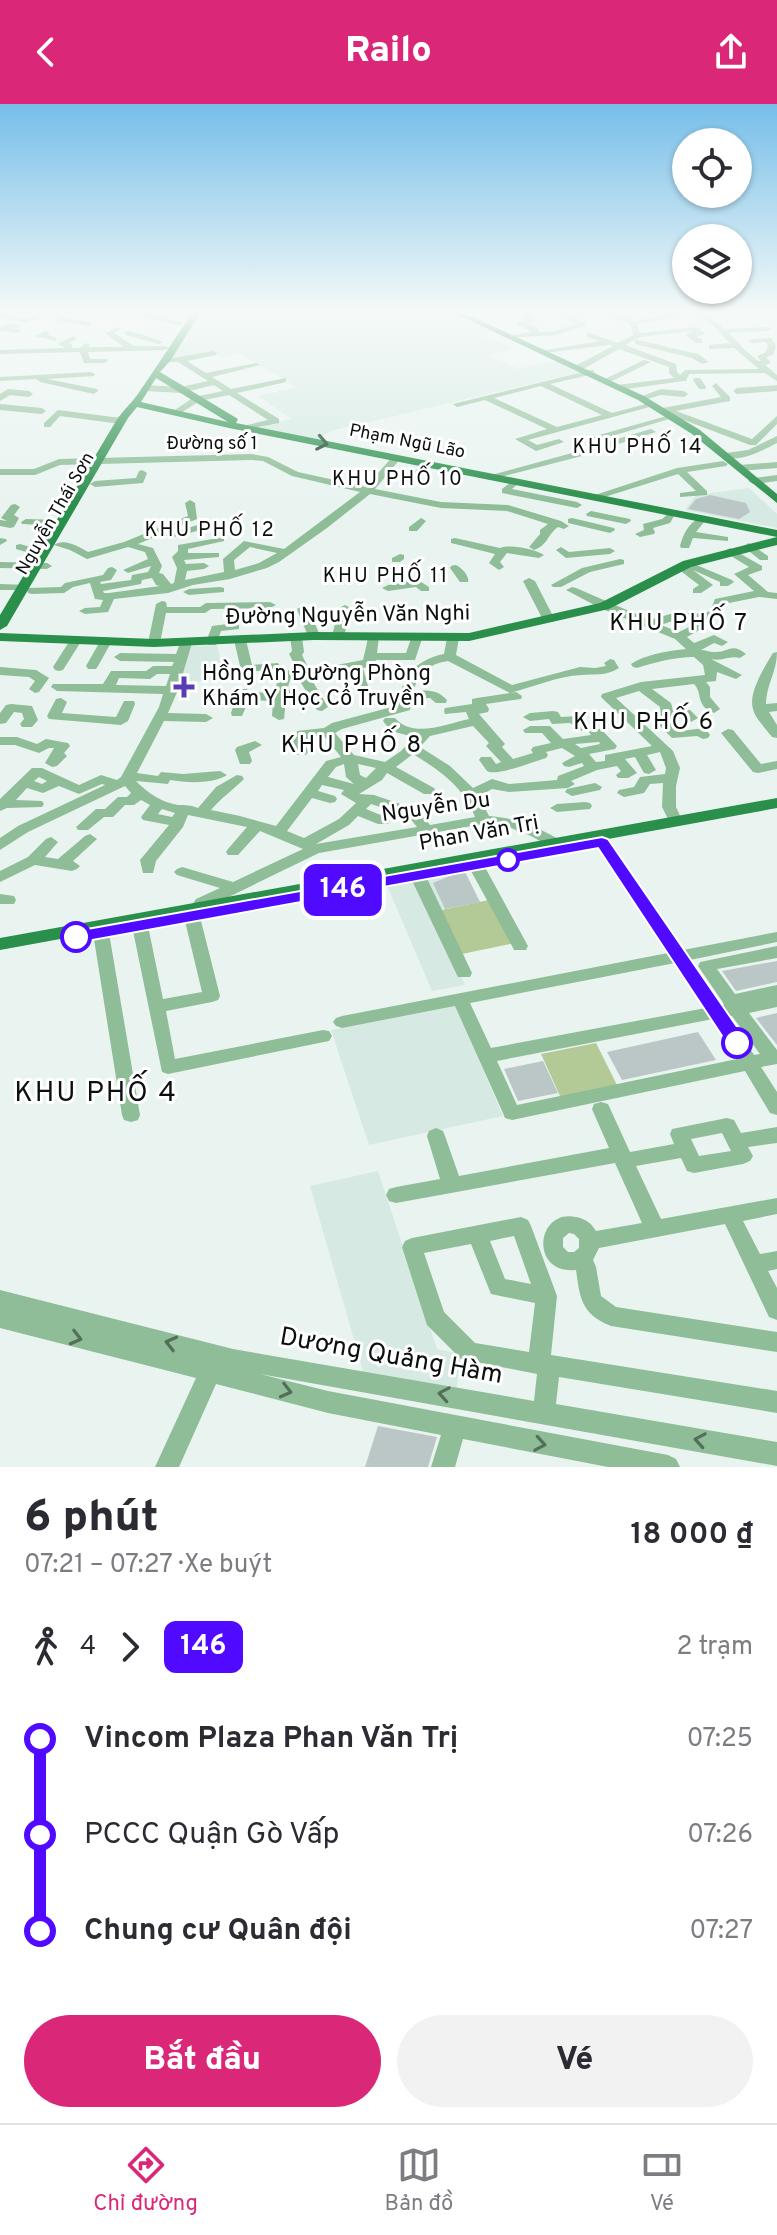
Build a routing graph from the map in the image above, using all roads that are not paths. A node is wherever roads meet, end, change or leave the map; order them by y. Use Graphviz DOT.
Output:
graph roads {
  1 [pos="20,377"];
  2 [pos="53,377"];
  3 [pos="58,377"];
  4 [pos="153,377"];
  5 [pos="169,377"];
  6 [pos="206,377"];
  7 [pos="573,377"];
  8 [pos="600,377"];
  9 [pos="613,377"];
  10 [pos="653,377"];
  11 [pos="676,377"];
  12 [pos="684,377"];
  13 [pos="278,378"];
  14 [pos="727,378"];
  15 [pos="776,378"];
  16 [pos="0,379"];
  17 [pos="50,380"];
  18 [pos="607,380"];
  19 [pos="661,381"];
  20 [pos="701,383"];
  21 [pos="543,384"];
  22 [pos="637,384"];
  23 [pos="682,384"];
  24 [pos="292,386"];
  25 [pos="716,386"];
  26 [pos="223,387"];
  27 [pos="620,387"];
  28 [pos="145,388"];
  29 [pos="777,388"];
  30 [pos="181,390"];
  31 [pos="737,391"];
  32 [pos="668,392"];
  33 [pos="16,393"];
  34 [pos="93,394"];
  35 [pos="36,396"];
  36 [pos="645,396"];
  37 [pos="777,396"];
  38 [pos="486,397"];
  39 [pos="756,397"];
  40 [pos="0,398"];
  41 [pos="240,398"];
  42 [pos="197,399"];
  43 [pos="140,402"];
  44 [pos="457,404"];
  45 [pos="270,405"];
  46 [pos="0,407"];
  47 [pos="681,407"];
  48 [pos="255,408"];
  49 [pos="663,411"];
  50 [pos="176,412"];
  51 [pos="288,416"];
  52 [pos="611,416"];
  53 [pos="273,419"];
  54 [pos="777,419"];
  55 [pos="121,421"];
  56 [pos="47,425"];
  57 [pos="246,428"];
  58 [pos="690,429"];
  59 [pos="556,430"];
  60 [pos="651,432"];
  61 [pos="559,442"];
  62 [pos="774,444"];
  63 [pos="710,445"];
  64 [pos="583,453"];
  65 [pos="518,457"];
  66 [pos="396,458"];
  67 [pos="725,460"];
  68 [pos="103,461"];
  69 [pos="426,464"];
  70 [pos="533,465"];
  71 [pos="777,465"];
  72 [pos="739,468"];
  73 [pos="680,470"];
  74 [pos="0,472"];
  75 [pos="142,473"];
  76 [pos="417,475"];
  77 [pos="489,477"];
  78 [pos="777,478"];
  79 [pos="753,481"];
  80 [pos="95,484"];
  81 [pos="368,490"];
  82 [pos="684,495"];
  83 [pos="557,496"];
  84 [pos="585,500"];
  85 [pos="777,500"];
  86 [pos="15,507"];
  87 [pos="777,510"];
  88 [pos="176,513"];
  89 [pos="591,514"];
  90 [pos="669,516"];
  91 [pos="626,521"];
  92 [pos="699,522"];
  93 [pos="0,523"];
  94 [pos="61,523"];
  95 [pos="564,523"];
  96 [pos="32,524"];
  97 [pos="204,526"];
  98 [pos="610,530"];
  99 [pos="640,534"];
  100 [pos="776,535"];
  101 [pos="220,539"];
  102 [pos="499,540"];
  103 [pos="455,541"];
  104 [pos="128,544"];
  105 [pos="477,544"];
  106 [pos="59,545"];
  107 [pos="727,545"];
  108 [pos="749,546"];
  109 [pos="20,547"];
  110 [pos="176,547"];
  111 [pos="199,550"];
  112 [pos="561,550"];
  113 [pos="610,551"];
  114 [pos="285,552"];
  115 [pos="502,552"];
  116 [pos="215,555"];
  117 [pos="764,558"];
  118 [pos="154,561"];
  119 [pos="620,562"];
  120 [pos="43,564"];
  121 [pos="0,565"];
  122 [pos="204,566"];
  123 [pos="683,566"];
  124 [pos="499,567"];
  125 [pos="61,568"];
  126 [pos="455,568"];
  127 [pos="112,570"];
  128 [pos="79,571"];
  129 [pos="139,572"];
  130 [pos="230,576"];
  131 [pos="464,580"];
  132 [pos="529,581"];
  133 [pos="69,585"];
  134 [pos="179,585"];
  135 [pos="557,585"];
  136 [pos="0,587"];
  137 [pos="388,588"];
  138 [pos="28,589"];
  139 [pos="425,589"];
  140 [pos="100,590"];
  141 [pos="220,590"];
  142 [pos="572,590"];
  143 [pos="166,592"];
  144 [pos="771,596"];
  145 [pos="270,605"];
  146 [pos="605,605"];
  147 [pos="345,608"];
  148 [pos="303,609"];
  149 [pos="85,611"];
  150 [pos="160,614"];
  151 [pos="188,618"];
  152 [pos="549,620"];
  153 [pos="648,625"];
  154 [pos="699,626"];
  155 [pos="237,634"];
  156 [pos="2,636"];
  157 [pos="314,636"];
  158 [pos="338,636"];
  159 [pos="679,636"];
  160 [pos="296,637"];
  161 [pos="373,637"];
  162 [pos="453,638"];
  163 [pos="416,639"];
  164 [pos="76,640"];
  165 [pos="106,641"];
  166 [pos="127,642"];
  167 [pos="722,642"];
  168 [pos="154,643"];
  169 [pos="186,643"];
  170 [pos="740,654"];
  171 [pos="701,655"];
  172 [pos="120,657"];
  173 [pos="450,657"];
  174 [pos="374,661"];
  175 [pos="610,663"];
  176 [pos="180,664"];
  177 [pos="637,664"];
  178 [pos="775,664"];
  179 [pos="356,665"];
  180 [pos="92,666"];
  181 [pos="274,666"];
  182 [pos="247,669"];
  183 [pos="0,671"];
  184 [pos="229,671"];
  185 [pos="308,671"];
  186 [pos="736,675"];
  187 [pos="691,680"];
  188 [pos="105,686"];
  189 [pos="641,686"];
  190 [pos="35,689"];
  191 [pos="172,690"];
  192 [pos="364,693"];
  193 [pos="513,693"];
  194 [pos="280,697"];
  195 [pos="659,697"];
  196 [pos="441,700"];
  197 [pos="481,706"];
  198 [pos="322,707"];
  199 [pos="407,707"];
  200 [pos="777,707"];
  201 [pos="714,709"];
  202 [pos="759,709"];
  203 [pos="450,711"];
  204 [pos="237,713"];
  205 [pos="279,716"];
  206 [pos="160,717"];
  207 [pos="53,718"];
  208 [pos="75,718"];
  209 [pos="206,718"];
  210 [pos="691,718"];
  211 [pos="666,719"];
  212 [pos="1,720"];
  213 [pos="390,721"];
  214 [pos="476,721"];
  215 [pos="327,732"];
  216 [pos="592,732"];
  217 [pos="644,732"];
  218 [pos="728,733"];
  219 [pos="777,734"];
  220 [pos="424,735"];
  221 [pos="703,735"];
  222 [pos="0,741"];
  223 [pos="564,744"];
  224 [pos="255,745"];
  225 [pos="413,748"];
  226 [pos="661,748"];
  227 [pos="301,752"];
  228 [pos="639,752"];
  229 [pos="616,757"];
  230 [pos="350,759"];
  231 [pos="581,760"];
  232 [pos="245,761"];
  233 [pos="52,763"];
  234 [pos="514,764"];
  235 [pos="777,765"];
  236 [pos="385,766"];
  237 [pos="649,770"];
  238 [pos="490,771"];
  239 [pos="220,775"];
  240 [pos="623,775"];
  241 [pos="671,778"];
  242 [pos="237,779"];
  243 [pos="320,779"];
  244 [pos="124,780"];
  245 [pos="163,781"];
  246 [pos="186,784"];
  247 [pos="568,785"];
  248 [pos="532,786"];
  249 [pos="74,787"];
  250 [pos="595,787"];
  251 [pos="429,791"];
  252 [pos="308,792"];
  253 [pos="624,793"];
  254 [pos="139,794"];
  255 [pos="473,794"];
  256 [pos="362,797"];
  257 [pos="330,799"];
  258 [pos="159,803"];
  259 [pos="777,803"];
  260 [pos="37,804"];
  261 [pos="2,806"];
  262 [pos="69,806"];
  263 [pos="585,806"];
  264 [pos="557,808"];
  265 [pos="194,810"];
  266 [pos="777,811"];
  267 [pos="483,820"];
  268 [pos="383,821"];
  269 [pos="176,822"];
  270 [pos="676,822"];
  271 [pos="257,825"];
  272 [pos="426,829"];
  273 [pos="279,832"];
  274 [pos="600,839"];
  275 [pos="51,842"];
  276 [pos="0,845"];
  277 [pos="309,847"];
  278 [pos="561,847"];
  279 [pos="233,852"];
  280 [pos="33,860"];
  281 [pos="474,862"];
  282 [pos="148,870"];
  283 [pos="182,872"];
  284 [pos="417,873"];
  285 [pos="0,877"];
  286 [pos="232,887"];
  287 [pos="195,913"];
  288 [pos="140,926"];
  289 [pos="101,933"];
  290 [pos="76,934"];
  291 [pos="777,937"];
  292 [pos="0,944"];
  293 [pos="520,946"];
  294 [pos="0,950"];
  295 [pos="777,952"];
  296 [pos="679,956"];
  297 [pos="464,973"];
  298 [pos="777,991"];
  299 [pos="460,999"];
  300 [pos="777,1001"];
  301 [pos="156,1007"];
  302 [pos="728,1009"];
  303 [pos="342,1022"];
  304 [pos="323,1036"];
  305 [pos="486,1056"];
  306 [pos="775,1057"];
  307 [pos="749,1063"];
  308 [pos="777,1108"];
  309 [pos="601,1109"];
  310 [pos="131,1115"];
  311 [pos="777,1135"];
  312 [pos="436,1136"];
  313 [pos="623,1157"];
  314 [pos="452,1185"];
  315 [pos="396,1195"];
  316 [pos="777,1206"];
  317 [pos="730,1215"];
  318 [pos="655,1229"];
  319 [pos="477,1235"];
  320 [pos="552,1247"];
  321 [pos="530,1250"];
  322 [pos="586,1250"];
  323 [pos="777,1260"];
  324 [pos="754,1264"];
  325 [pos="546,1296"];
  326 [pos="0,1299"];
  327 [pos="777,1310"];
  328 [pos="0,1318"];
  329 [pos="777,1342"];
  330 [pos="214,1364"];
  331 [pos="544,1364"];
  332 [pos="777,1402"];
  333 [pos="544,1412"];
  334 [pos="454,1428"];
  335 [pos="777,1454"];
  336 [pos="167,1467"];
  337 [pos="443,1467"];
  338 [pos="668,1467"];
  1 -- 16 [label="street"];
  1 -- 17 [label="street"];
  1 -- 33 [label="street"];
  2 -- 17 [label="street"];
  3 -- 17 [label="street"];
  4 -- 28 [label="main road, Nguyễn Thái Sơn"];
  5 -- 30 [label="main road, Phạm Ngũ Lão"];
  6 -- 26 [label="street"];
  7 -- 21 [label="street"];
  8 -- 18 [label="main road"];
  9 -- 18 [label="street"];
  10 -- 19 [label="street"];
  11 -- 23 [label="street"];
  12 -- 23 [label="street"];
  13 -- 26 [label="street"];
  14 -- 15 [label="street"];
  17 -- 34 [label="street"];
  17 -- 35 [label="street"];
  18 -- 27 [label="main road"];
  19 -- 22 [label="street"];
  19 -- 23 [label="street"];
  20 -- 23 [label="street"];
  21 -- 38 [label="street"];
  21 -- 52 [label="street"];
  22 -- 27 [label="street"];
  22 -- 36 [label="street"];
  23 -- 32 [label="street"];
  24 -- 41 [label="street"];
  25 -- 47 [label="street"];
  26 -- 30 [label="street"];
  26 -- 41 [label="street"];
  26 -- 42 [label="street"];
  27 -- 36 [label="main road"];
  28 -- 30 [label="street"];
  28 -- 43 [label="main road, Nguyễn Thái Sơn"];
  29 -- 31 [label="street"];
  30 -- 42 [label="main road, Phạm Ngũ Lão"];
  32 -- 36 [label="street"];
  32 -- 47 [label="street"];
  33 -- 35 [label="street"];
  33 -- 40 [label="street"];
  35 -- 46 [label="street"];
  36 -- 49 [label="main road"];
  37 -- 39 [label="street"];
  38 -- 44 [label="street"];
  38 -- 59 [label="street"];
  41 -- 48 [label="street"];
  42 -- 50 [label="street"];
  42 -- 57 [label="main road, Phạm Ngũ Lão"];
  43 -- 50 [label="main road, Phạm Ngũ Lão"];
  43 -- 55 [label="main road, Nguyễn Thái Sơn"];
  43 -- 68 [label="main road, Nguyễn Thái Sơn"];
  45 -- 48 [label="street"];
  47 -- 49 [label="street"];
  48 -- 53 [label="street"];
  49 -- 52 [label="street"];
  49 -- 54 [label="street"];
  49 -- 58 [label="main road"];
  49 -- 60 [label="street"];
  50 -- 57 [label="main road, Phạm Ngũ Lão"];
  51 -- 53 [label="street"];
  52 -- 59 [label="street"];
  53 -- 57 [label="street"];
  55 -- 56 [label="street"];
  55 -- 68 [label="main road, Nguyễn Thái Sơn"];
  57 -- 66 [label="main road, Phạm Ngũ Lão, one-way"];
  58 -- 63 [label="main road"];
  58 -- 67 [label="main road"];
  59 -- 61 [label="street"];
  62 -- 67 [label="street"];
  63 -- 67 [label="main road"];
  63 -- 87 [label="main road"];
  64 -- 70 [label="street"];
  65 -- 70 [label="street"];
  66 -- 69 [label="main road, Phạm Ngũ Lão"];
  66 -- 81 [label="street"];
  67 -- 72 [label="main road"];
  67 -- 73 [label="street"];
  67 -- 87 [label="main road"];
  68 -- 74 [label="street"];
  68 -- 80 [label="main road, Nguyễn Thái Sơn"];
  68 -- 81 [label="street, Đường số 1"];
  68 -- 94 [label="main road, Nguyễn Thái Sơn"];
  69 -- 76 [label="street"];
  69 -- 77 [label="main road, Phạm Ngũ Lão"];
  70 -- 77 [label="street"];
  71 -- 72 [label="street"];
  72 -- 79 [label="main road"];
  73 -- 82 [label="street"];
  73 -- 84 [label="street"];
  75 -- 80 [label="street"];
  77 -- 83 [label="main road, Phạm Ngũ Lão"];
  78 -- 79 [label="street"];
  79 -- 85 [label="main road"];
  80 -- 106 [label="main road, Nguyễn Thái Sơn"];
  81 -- 95 [label="street, Đường số 1"];
  81 -- 114 [label="street"];
  83 -- 84 [label="main road, Phạm Ngũ Lão"];
  83 -- 84 [label="street"];
  83 -- 90 [label="main road, Phạm Ngũ Lão"];
  84 -- 100 [label="main road, Phạm Ngũ Lão"];
  86 -- 93 [label="street"];
  88 -- 110 [label="street"];
  89 -- 91 [label="street"];
  90 -- 92 [label="main road, Phạm Ngũ Lão"];
  90 -- 99 [label="street"];
  92 -- 100 [label="main road, Phạm Ngũ Lão"];
  92 -- 107 [label="street"];
  94 -- 96 [label="street"];
  94 -- 120 [label="main road, Nguyễn Thái Sơn"];
  95 -- 98 [label="street, Đường số 1"];
  95 -- 115 [label="street"];
  97 -- 110 [label="street"];
  100 -- 108 [label="main road, Đường Nguyễn Văn Nghi"];
  101 -- 110 [label="street"];
  102 -- 105 [label="street"];
  103 -- 105 [label="street"];
  104 -- 106 [label="street"];
  104 -- 110 [label="street"];
  104 -- 118 [label="street"];
  105 -- 115 [label="street"];
  106 -- 120 [label="main road, Nguyễn Thái Sơn"];
  107 -- 108 [label="main road, Đường Nguyễn Văn Nghi"];
  107 -- 123 [label="main road, Đường Nguyễn Văn Nghi"];
  107 -- 144 [label="street"];
  108 -- 117 [label="street"];
  109 -- 120 [label="street"];
  110 -- 111 [label="street"];
  110 -- 116 [label="street"];
  110 -- 122 [label="street"];
  110 -- 134 [label="street"];
  112 -- 113 [label="street"];
  114 -- 130 [label="street"];
  114 -- 130 [label="street"];
  115 -- 124 [label="street"];
  118 -- 129 [label="street"];
  118 -- 129 [label="street"];
  119 -- 135 [label="street"];
  120 -- 121 [label="street"];
  120 -- 125 [label="street"];
  120 -- 138 [label="main road, Nguyễn Thái Sơn"];
  123 -- 123 [label="street"];
  123 -- 146 [label="main road, Đường Nguyễn Văn Nghi"];
  126 -- 131 [label="street"];
  127 -- 140 [label="street"];
  128 -- 133 [label="street"];
  129 -- 140 [label="street"];
  129 -- 143 [label="street"];
  130 -- 134 [label="street"];
  132 -- 152 [label="street"];
  133 -- 138 [label="street"];
  133 -- 140 [label="street"];
  134 -- 143 [label="street"];
  136 -- 138 [label="street"];
  137 -- 139 [label="street"];
  138 -- 156 [label="main road, Nguyễn Thái Sơn"];
  140 -- 143 [label="street"];
  140 -- 149 [label="street"];
  141 -- 143 [label="street"];
  142 -- 146 [label="street"];
  143 -- 150 [label="street"];
  144 -- 153 [label="street"];
  145 -- 150 [label="street"];
  146 -- 152 [label="main road, Đường Nguyễn Văn Nghi"];
  146 -- 153 [label="street"];
  147 -- 158 [label="street"];
  148 -- 157 [label="street"];
  150 -- 151 [label="street"];
  150 -- 168 [label="street"];
  152 -- 162 [label="main road, Đường Nguyễn Văn Nghi"];
  153 -- 159 [label="street"];
  154 -- 159 [label="street"];
  155 -- 160 [label="main road, Đường Nguyễn Văn Nghi"];
  155 -- 169 [label="main road, Đường Nguyễn Văn Nghi"];
  155 -- 182 [label="street"];
  156 -- 164 [label="main road, Đường Nguyễn Văn Nghi"];
  157 -- 158 [label="main road, Đường Nguyễn Văn Nghi"];
  157 -- 160 [label="main road, Đường Nguyễn Văn Nghi"];
  158 -- 161 [label="main road, Đường Nguyễn Văn Nghi"];
  159 -- 171 [label="street"];
  160 -- 185 [label="street"];
  161 -- 163 [label="main road, Đường Nguyễn Văn Nghi"];
  161 -- 174 [label="street"];
  162 -- 163 [label="main road, Đường Nguyễn Văn Nghi"];
  162 -- 173 [label="street"];
  163 -- 174 [label="street"];
  164 -- 165 [label="main road, Đường Nguyễn Văn Nghi"];
  164 -- 188 [label="street"];
  165 -- 166 [label="main road, Đường Nguyễn Văn Nghi"];
  165 -- 180 [label="street"];
  166 -- 168 [label="main road, Đường Nguyễn Văn Nghi"];
  166 -- 172 [label="street"];
  167 -- 171 [label="street"];
  168 -- 169 [label="main road, Đường Nguyễn Văn Nghi"];
  169 -- 176 [label="street"];
  170 -- 171 [label="street"];
  171 -- 177 [label="street"];
  171 -- 186 [label="street"];
  171 -- 187 [label="street"];
  172 -- 176 [label="street"];
  172 -- 188 [label="street"];
  173 -- 193 [label="street"];
  173 -- 199 [label="street"];
  174 -- 179 [label="street"];
  175 -- 193 [label="street"];
  176 -- 188 [label="street"];
  176 -- 191 [label="street"];
  178 -- 202 [label="street"];
  179 -- 185 [label="street"];
  179 -- 192 [label="street"];
  181 -- 182 [label="street"];
  182 -- 184 [label="street"];
  183 -- 190 [label="street"];
  185 -- 194 [label="street"];
  185 -- 198 [label="street"];
  187 -- 189 [label="street"];
  187 -- 195 [label="street"];
  187 -- 201 [label="street"];
  188 -- 191 [label="street"];
  188 -- 207 [label="street"];
  188 -- 208 [label="street"];
  188 -- 208 [label="street"];
  189 -- 195 [label="street"];
  189 -- 217 [label="street"];
  191 -- 206 [label="street"];
  193 -- 197 [label="street"];
  194 -- 204 [label="street"];
  194 -- 205 [label="street"];
  195 -- 211 [label="street"];
  196 -- 199 [label="street"];
  197 -- 203 [label="street"];
  197 -- 214 [label="street"];
  199 -- 215 [label="street"];
  200 -- 202 [label="street"];
  202 -- 219 [label="street"];
  206 -- 209 [label="street"];
  206 -- 244 [label="street"];
  207 -- 208 [label="street"];
  207 -- 212 [label="street"];
  210 -- 211 [label="street"];
  211 -- 217 [label="street"];
  211 -- 221 [label="street"];
  213 -- 220 [label="street"];
  214 -- 220 [label="street"];
  214 -- 234 [label="street"];
  215 -- 227 [label="street"];
  215 -- 230 [label="street"];
  216 -- 223 [label="street"];
  216 -- 223 [label="street"];
  216 -- 231 [label="street"];
  217 -- 226 [label="street"];
  218 -- 235 [label="street"];
  220 -- 225 [label="street"];
  222 -- 233 [label="street"];
  223 -- 231 [label="street"];
  223 -- 234 [label="street"];
  224 -- 232 [label="street"];
  225 -- 236 [label="street"];
  225 -- 255 [label="street"];
  226 -- 228 [label="street"];
  226 -- 241 [label="street"];
  228 -- 229 [label="street"];
  228 -- 237 [label="street"];
  229 -- 231 [label="street"];
  229 -- 240 [label="street"];
  230 -- 236 [label="street"];
  230 -- 243 [label="street"];
  230 -- 256 [label="street"];
  231 -- 247 [label="street"];
  234 -- 238 [label="street"];
  234 -- 248 [label="street"];
  236 -- 251 [label="street"];
  236 -- 256 [label="street"];
  238 -- 248 [label="street"];
  238 -- 255 [label="street"];
  239 -- 245 [label="street"];
  241 -- 253 [label="street"];
  241 -- 270 [label="street"];
  242 -- 265 [label="street"];
  243 -- 252 [label="street"];
  243 -- 256 [label="street"];
  244 -- 245 [label="street"];
  244 -- 249 [label="street"];
  244 -- 254 [label="street"];
  244 -- 262 [label="street"];
  245 -- 246 [label="street"];
  247 -- 248 [label="street"];
  247 -- 250 [label="street"];
  249 -- 261 [label="street"];
  249 -- 262 [label="street"];
  252 -- 257 [label="street"];
  252 -- 273 [label="street"];
  254 -- 258 [label="street"];
  254 -- 280 [label="street"];
  255 -- 267 [label="street"];
  256 -- 268 [label="street"];
  256 -- 272 [label="street"];
  256 -- 277 [label="street"];
  258 -- 265 [label="street"];
  258 -- 269 [label="street"];
  259 -- 270 [label="main road, Phan Văn Trị"];
  260 -- 261 [label="street"];
  262 -- 276 [label="street"];
  263 -- 264 [label="street"];
  265 -- 269 [label="street"];
  265 -- 271 [label="street"];
  266 -- 274 [label="main road, Phan Văn Trị"];
  267 -- 272 [label="street, Nguyễn Du"];
  267 -- 278 [label="street, Nguyễn Du"];
  269 -- 282 [label="street"];
  270 -- 274 [label="main road, Phan Văn Trị"];
  271 -- 273 [label="street"];
  271 -- 279 [label="street"];
  272 -- 277 [label="street, Nguyễn Du"];
  273 -- 277 [label="street"];
  274 -- 278 [label="main road, Phan Văn Trị"];
  274 -- 296 [label="street"];
  275 -- 280 [label="street"];
  277 -- 286 [label="street"];
  278 -- 281 [label="main road, Phan Văn Trị"];
  280 -- 285 [label="street"];
  281 -- 284 [label="main road, Phan Văn Trị"];
  281 -- 293 [label="street"];
  283 -- 286 [label="street"];
  284 -- 287 [label="main road, Phan Văn Trị"];
  284 -- 297 [label="street"];
  286 -- 287 [label="street"];
  287 -- 288 [label="main road, Phan Văn Trị"];
  287 -- 290 [label="main road, Phan Văn Trị"];
  287 -- 301 [label="street"];
  288 -- 289 [label="main road, Phan Văn Trị"];
  288 -- 301 [label="street"];
  289 -- 290 [label="main road, Phan Văn Trị"];
  289 -- 310 [label="street"];
  290 -- 292 [label="main road, Phan Văn Trị"];
  290 -- 294 [label="main road, Phan Văn Trị"];
  291 -- 296 [label="street"];
  295 -- 302 [label="street"];
  296 -- 299 [label="street"];
  296 -- 302 [label="street"];
  298 -- 302 [label="street"];
  299 -- 303 [label="street"];
  299 -- 305 [label="street"];
  300 -- 302 [label="street"];
  301 -- 304 [label="street"];
  302 -- 305 [label="street"];
  302 -- 306 [label="street"];
  302 -- 307 [label="street"];
  305 -- 307 [label="street"];
  306 -- 307 [label="street"];
  307 -- 308 [label="street"];
  309 -- 313 [label="street"];
  311 -- 313 [label="street"];
  312 -- 314 [label="street"];
  313 -- 314 [label="street"];
  313 -- 318 [label="street"];
  314 -- 315 [label="street"];
  316 -- 317 [label="street"];
  317 -- 318 [label="street"];
  317 -- 324 [label="street"];
  318 -- 322 [label="street"];
  319 -- 321 [label="street"];
  319 -- 325 [label="street"];
  319 -- 331 [label="street"];
  320 -- 321 [label="street"];
  320 -- 322 [label="street"];
  320 -- 322 [label="street"];
  321 -- 325 [label="street"];
  322 -- 329 [label="street"];
  323 -- 324 [label="street"];
  324 -- 327 [label="street"];
  325 -- 331 [label="street"];
  330 -- 326 [label="street, Dương Quảng Hàm, one-way"];
  328 -- 330 [label="street, Dương Quảng Hàm, one-way"];
  333 -- 330 [label="street, Dương Quảng Hàm, one-way"];
  330 -- 334 [label="street, Dương Quảng Hàm, one-way"];
  330 -- 336 [label="street"];
  331 -- 332 [label="street"];
  331 -- 333 [label="street"];
  335 -- 333 [label="street, Dương Quảng Hàm, one-way"];
  334 -- 337 [label="street"];
  334 -- 338 [label="street, Dương Quảng Hàm, one-way"];
}
